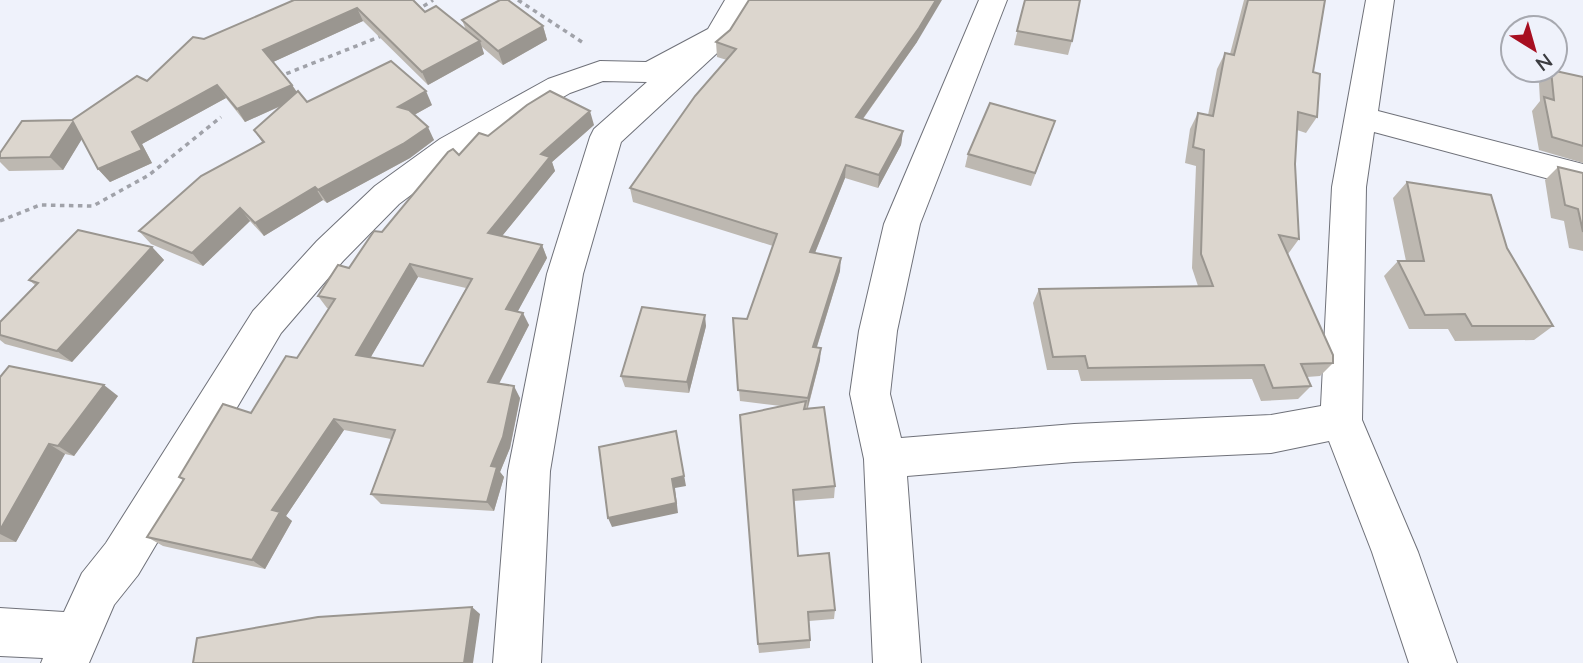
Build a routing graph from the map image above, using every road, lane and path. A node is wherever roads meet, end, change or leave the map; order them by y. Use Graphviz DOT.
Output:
graph roads {
  1 [pos="433,0"];
  2 [pos="518,0"];
  3 [pos="739,0"];
  4 [pos="993,0"];
  5 [pos="1380,0"];
  6 [pos="408,18"];
  7 [pos="386,34"];
  8 [pos="719,35"];
  9 [pos="622,72"];
  10 [pos="277,77"];
  11 [pos="220,117"];
  12 [pos="1363,118"];
  13 [pos="1579,174"];
  14 [pos="0,221"];
  15 [pos="1341,420"];
  16 [pos="884,458"];
  17 [pos="0,632"];
  18 [pos="71,650"];
  19 [pos="517,663"];
  20 [pos="897,663"];
  21 [pos="1433,663"];
  1 -- 6 [label="path"];
  2 -- 9 [label="path"];
  3 -- 8 [label="street"];
  4 -- 16 [label="street"];
  5 -- 12 [label="street"];
  7 -- 10 [label="path"];
  8 -- 9 [label="street"];
  8 -- 19 [label="street"];
  9 -- 18 [label="street"];
  11 -- 14 [label="path"];
  12 -- 13 [label="street"];
  12 -- 15 [label="street"];
  15 -- 16 [label="street"];
  15 -- 21 [label="street"];
  16 -- 20 [label="street"];
  17 -- 18 [label="street"];
}
